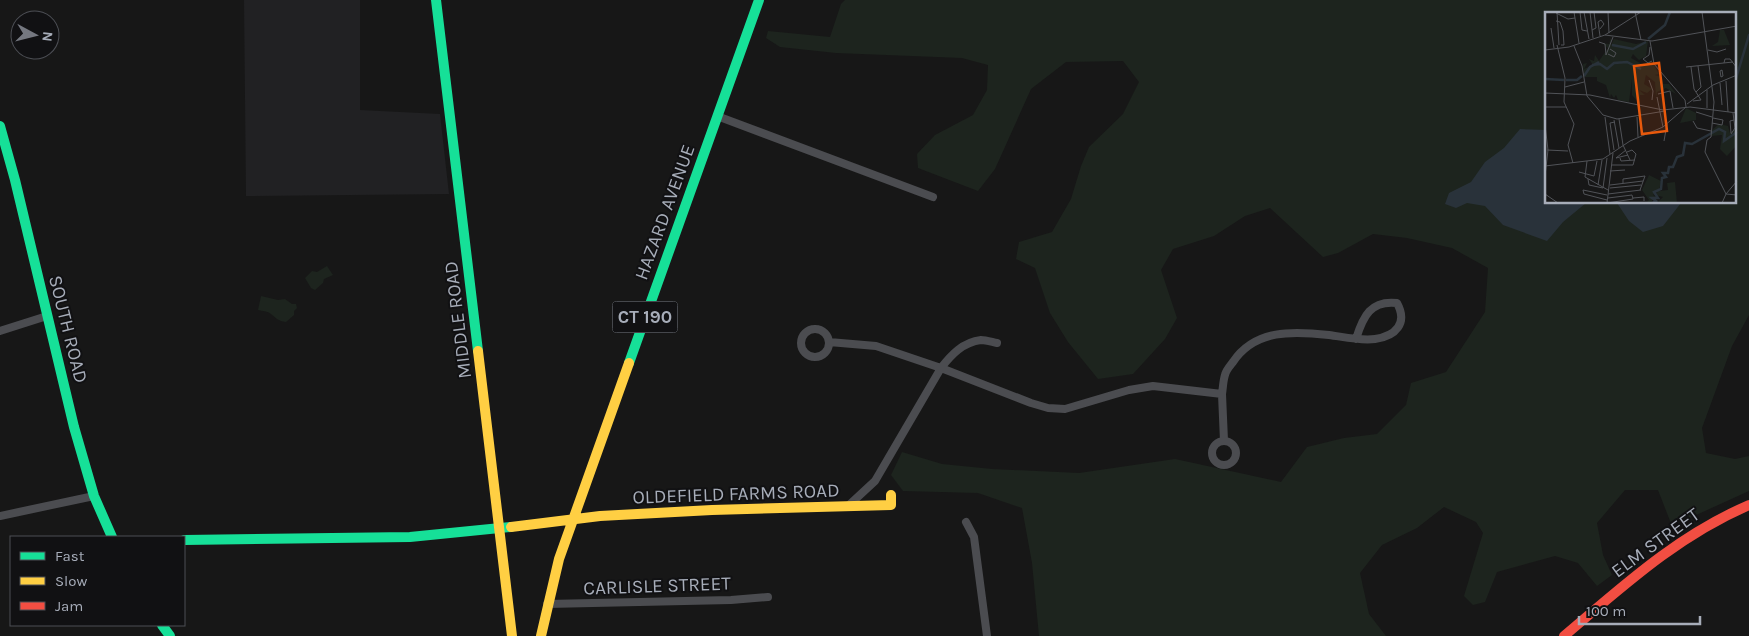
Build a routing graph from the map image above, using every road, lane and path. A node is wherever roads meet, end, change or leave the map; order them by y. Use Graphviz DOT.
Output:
graph roads {
  1 [pos="436,0"];
  2 [pos="759,0"];
  3 [pos="717,116"];
  4 [pos="0,126"];
  5 [pos="933,197"];
  6 [pos="47,316"];
  7 [pos="0,331"];
  8 [pos="1356,339"];
  9 [pos="828,342"];
  10 [pos="997,342"];
  11 [pos="941,368"];
  12 [pos="1222,394"];
  13 [pos="1224,441"];
  14 [pos="891,495"];
  15 [pos="94,496"];
  16 [pos="1749,505"];
  17 [pos="848,506"];
  18 [pos="0,516"];
  19 [pos="573,518"];
  20 [pos="966,522"];
  21 [pos="499,528"];
  22 [pos="112,536"];
  23 [pos="185,540"];
  24 [pos="768,597"];
  25 [pos="548,604"];
  26 [pos="512,636"];
  27 [pos="541,636"];
  28 [pos="987,636"];
  29 [pos="1564,636"];
  1 -- 21 [label="street, MIDDLE ROAD"];
  2 -- 3 [label="street, HAZARD AVENUE / CT 190"];
  3 -- 5 [label="street"];
  3 -- 19 [label="street, HAZARD AVENUE / CT 190"];
  4 -- 6 [label="street, SOUTH ROAD"];
  6 -- 7 [label="street"];
  6 -- 15 [label="street, SOUTH ROAD"];
  8 -- 8 [label="street"];
  8 -- 12 [label="street"];
  9 -- 11 [label="street"];
  10 -- 11 [label="street"];
  11 -- 12 [label="street"];
  11 -- 17 [label="street"];
  12 -- 13 [label="street"];
  14 -- 17 [label="street, OLDEFIELD FARMS ROAD"];
  15 -- 18 [label="street"];
  15 -- 22 [label="street, SOUTH ROAD"];
  16 -- 29 [label="street, ELM STREET"];
  17 -- 19 [label="street, OLDEFIELD FARMS ROAD"];
  19 -- 21 [label="street, OLDEFIELD FARMS ROAD"];
  19 -- 25 [label="street, HAZARD AVENUE / CT 190"];
  20 -- 28 [label="street"];
  21 -- 23 [label="street, OLDEFIELD FARMS ROAD"];
  21 -- 26 [label="street, MIDDLE ROAD"];
  24 -- 25 [label="street, CARLISLE STREET"];
  25 -- 27 [label="street, HAZARD AVENUE / CT 190"];
}
